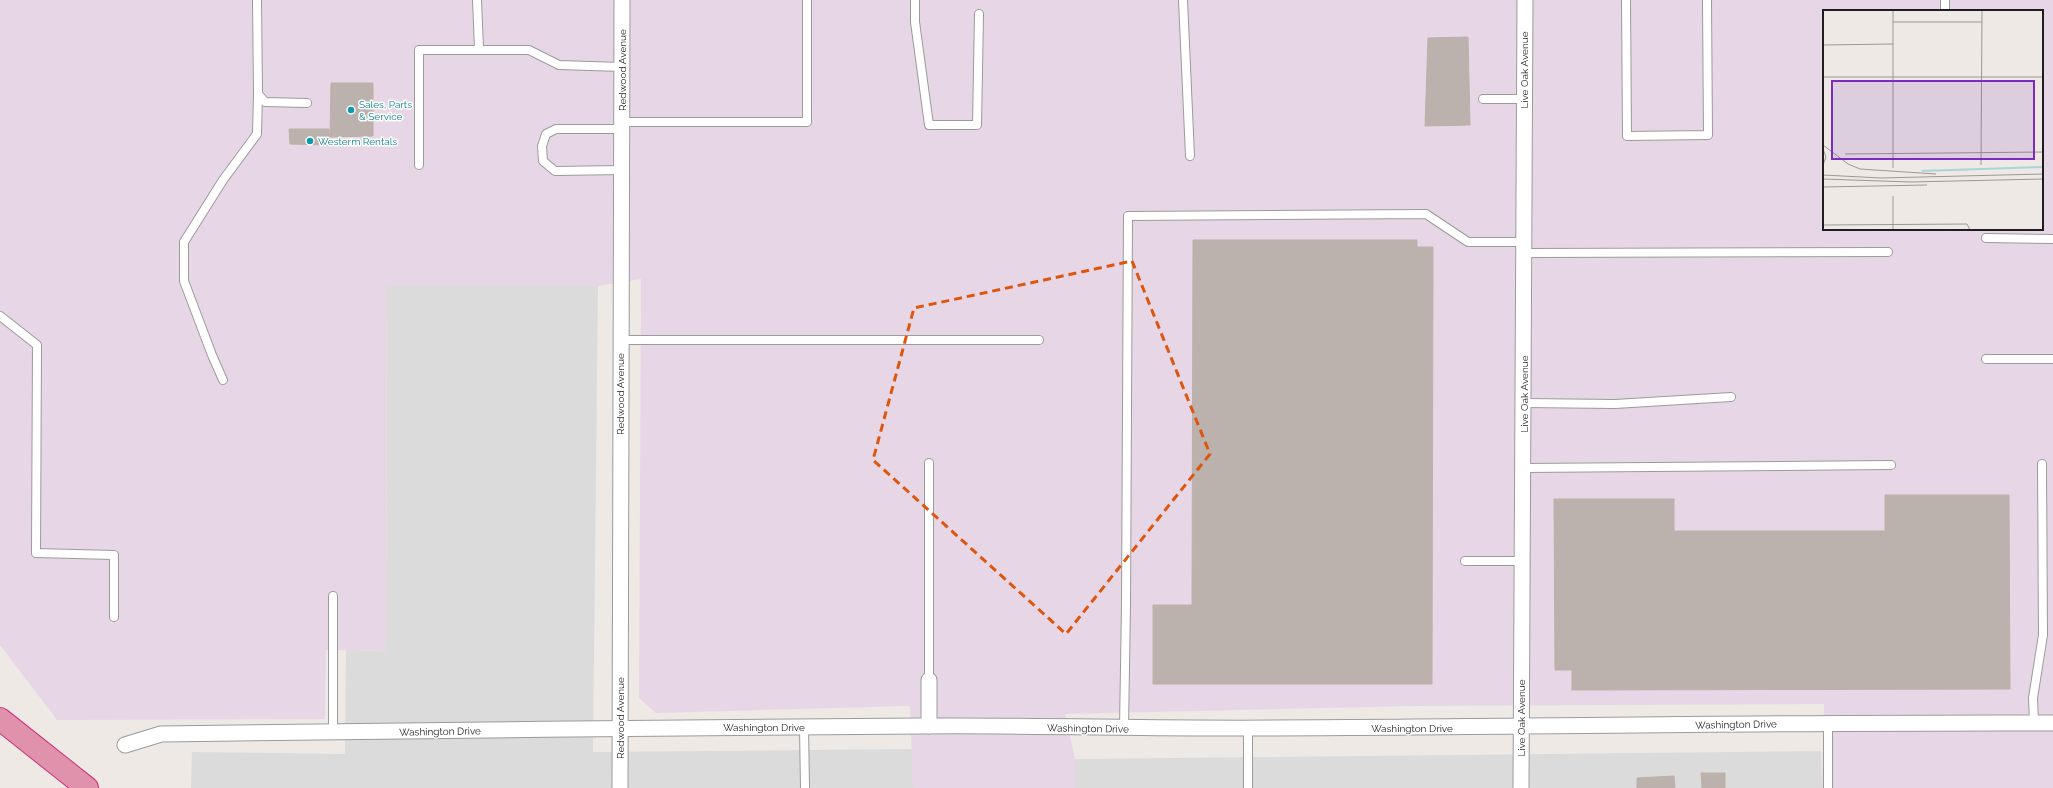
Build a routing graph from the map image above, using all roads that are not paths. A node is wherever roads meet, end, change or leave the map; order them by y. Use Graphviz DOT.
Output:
graph roads {
  1 [pos="257,0"];
  2 [pos="478,0"];
  3 [pos="622,0"];
  4 [pos="807,0"];
  5 [pos="915,0"];
  6 [pos="1183,0"];
  7 [pos="1524,0"];
  8 [pos="1626,0"];
  9 [pos="1707,0"];
  10 [pos="979,14"];
  11 [pos="479,49"];
  12 [pos="622,67"];
  13 [pos="258,94"];
  14 [pos="1483,99"];
  15 [pos="1524,99"];
  16 [pos="307,103"];
  17 [pos="621,126"];
  18 [pos="1190,156"];
  19 [pos="419,165"];
  20 [pos="621,170"];
  21 [pos="1986,238"];
  22 [pos="2053,239"];
  23 [pos="1524,247"];
  24 [pos="1888,252"];
  25 [pos="0,316"];
  26 [pos="620,340"];
  27 [pos="1039,340"];
  28 [pos="1986,359"];
  29 [pos="2053,359"];
  30 [pos="223,380"];
  31 [pos="1731,397"];
  32 [pos="1524,403"];
  33 [pos="929,463"];
  34 [pos="1891,464"];
  35 [pos="2042,464"];
  36 [pos="1523,468"];
  37 [pos="1465,561"];
  38 [pos="1522,561"];
  39 [pos="333,596"];
  40 [pos="114,617"];
  41 [pos="929,680"];
  42 [pos="0,719"];
  43 [pos="1828,722"];
  44 [pos="2034,723"];
  45 [pos="2053,723"];
  46 [pos="929,726"];
  47 [pos="804,727"];
  48 [pos="1521,727"];
  49 [pos="619,728"];
  50 [pos="1124,728"];
  51 [pos="1248,729"];
  52 [pos="333,732"];
  53 [pos="125,744"];
  54 [pos="87,788"];
  55 [pos="620,788"];
  56 [pos="805,788"];
  57 [pos="1248,788"];
  58 [pos="1521,788"];
  59 [pos="1828,788"];
  1 -- 13 [label="lane"];
  2 -- 11 [label="lane"];
  3 -- 12 [label="street, Redwood Avenue"];
  4 -- 17 [label="lane"];
  5 -- 10 [label="lane"];
  6 -- 18 [label="lane"];
  7 -- 15 [label="street, Live Oak Avenue"];
  8 -- 9 [label="lane"];
  11 -- 12 [label="lane"];
  11 -- 19 [label="lane"];
  12 -- 17 [label="street, Redwood Avenue"];
  13 -- 16 [label="lane"];
  13 -- 30 [label="lane"];
  14 -- 15 [label="lane"];
  15 -- 23 [label="street, Live Oak Avenue"];
  17 -- 20 [label="street, Redwood Avenue"];
  17 -- 20 [label="lane"];
  20 -- 26 [label="street, Redwood Avenue"];
  21 -- 22 [label="lane"];
  23 -- 24 [label="lane"];
  23 -- 32 [label="street, Live Oak Avenue"];
  23 -- 50 [label="lane"];
  25 -- 40 [label="lane"];
  26 -- 27 [label="lane"];
  26 -- 49 [label="street, Redwood Avenue"];
  28 -- 29 [label="lane"];
  31 -- 32 [label="lane"];
  32 -- 36 [label="street, Live Oak Avenue"];
  33 -- 41 [label="lane"];
  34 -- 36 [label="lane"];
  35 -- 44 [label="lane"];
  36 -- 38 [label="street, Live Oak Avenue"];
  37 -- 38 [label="lane"];
  38 -- 48 [label="street, Live Oak Avenue"];
  39 -- 52 [label="lane"];
  41 -- 46 [label="street"];
  42 -- 54 [label="highway"];
  43 -- 44 [label="street, Washington Drive"];
  43 -- 48 [label="street, Washington Drive"];
  43 -- 59 [label="lane"];
  44 -- 45 [label="street, Washington Drive"];
  46 -- 47 [label="street, Washington Drive"];
  46 -- 50 [label="street, Washington Drive"];
  47 -- 49 [label="street, Washington Drive"];
  47 -- 56 [label="lane"];
  48 -- 51 [label="street, Washington Drive"];
  48 -- 58 [label="street, Live Oak Avenue"];
  49 -- 52 [label="street, Washington Drive"];
  49 -- 55 [label="street, Redwood Avenue"];
  50 -- 51 [label="street, Washington Drive"];
  51 -- 57 [label="lane"];
  52 -- 53 [label="street, Washington Drive"];
}
